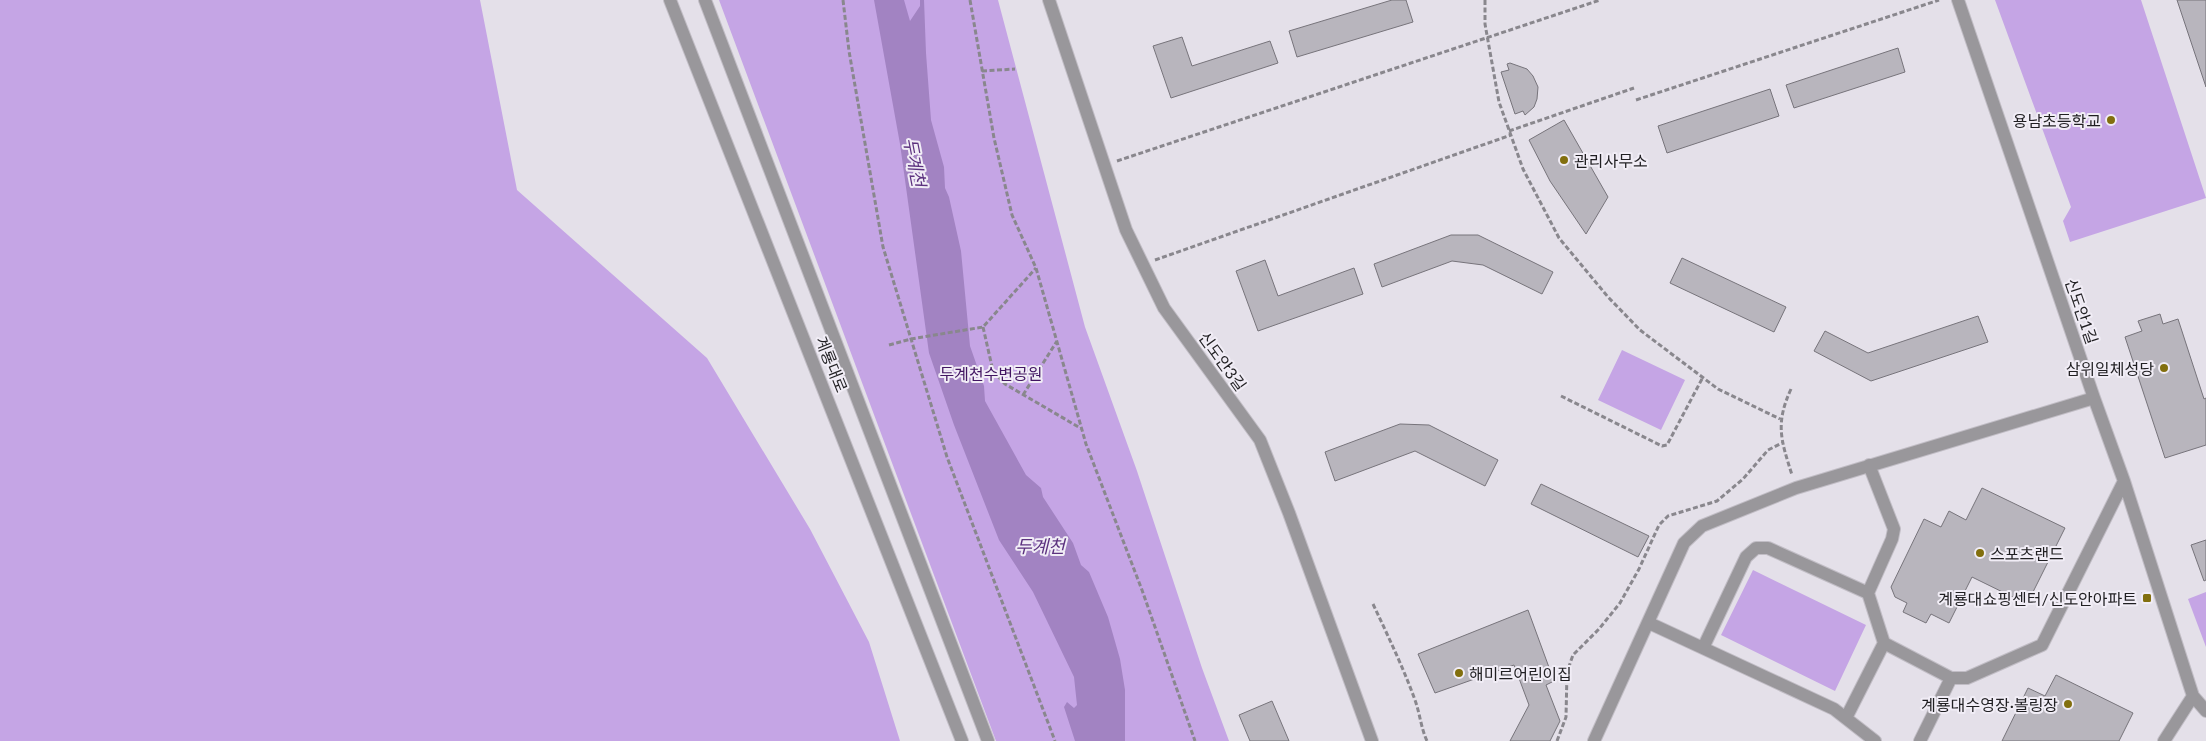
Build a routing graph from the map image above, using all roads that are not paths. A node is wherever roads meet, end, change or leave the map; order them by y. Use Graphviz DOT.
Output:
graph roads {
  1 [pos="670,0"];
  2 [pos="705,0"];
  3 [pos="1049,0"];
  4 [pos="1958,0"];
  5 [pos="2094,398"];
  6 [pos="1869,465"];
  7 [pos="2124,481"];
  8 [pos="1868,593"];
  9 [pos="1649,623"];
  10 [pos="1884,643"];
  11 [pos="1703,648"];
  12 [pos="1951,678"];
  13 [pos="2193,696"];
  14 [pos="2206,711"];
  15 [pos="1846,718"];
  16 [pos="962,741"];
  17 [pos="988,741"];
  18 [pos="1372,741"];
  19 [pos="1594,741"];
  20 [pos="1875,741"];
  21 [pos="1920,741"];
  22 [pos="2164,741"];
  1 -- 16 [label="street, 계룡대로"];
  2 -- 17 [label="street, 계룡대로"];
  3 -- 18 [label="street, 신도안3길"];
  4 -- 5 [label="street, 신도안1길"];
  5 -- 6 [label="street"];
  5 -- 7 [label="street, 신도안1길"];
  6 -- 8 [label="street"];
  6 -- 9 [label="street"];
  7 -- 12 [label="street"];
  7 -- 13 [label="street, 신도안1길"];
  8 -- 10 [label="street"];
  8 -- 11 [label="street"];
  9 -- 11 [label="street"];
  9 -- 19 [label="street"];
  10 -- 12 [label="street"];
  10 -- 15 [label="street"];
  11 -- 15 [label="street"];
  12 -- 21 [label="street"];
  13 -- 14 [label="street"];
  13 -- 22 [label="street"];
  15 -- 20 [label="street"];
}
